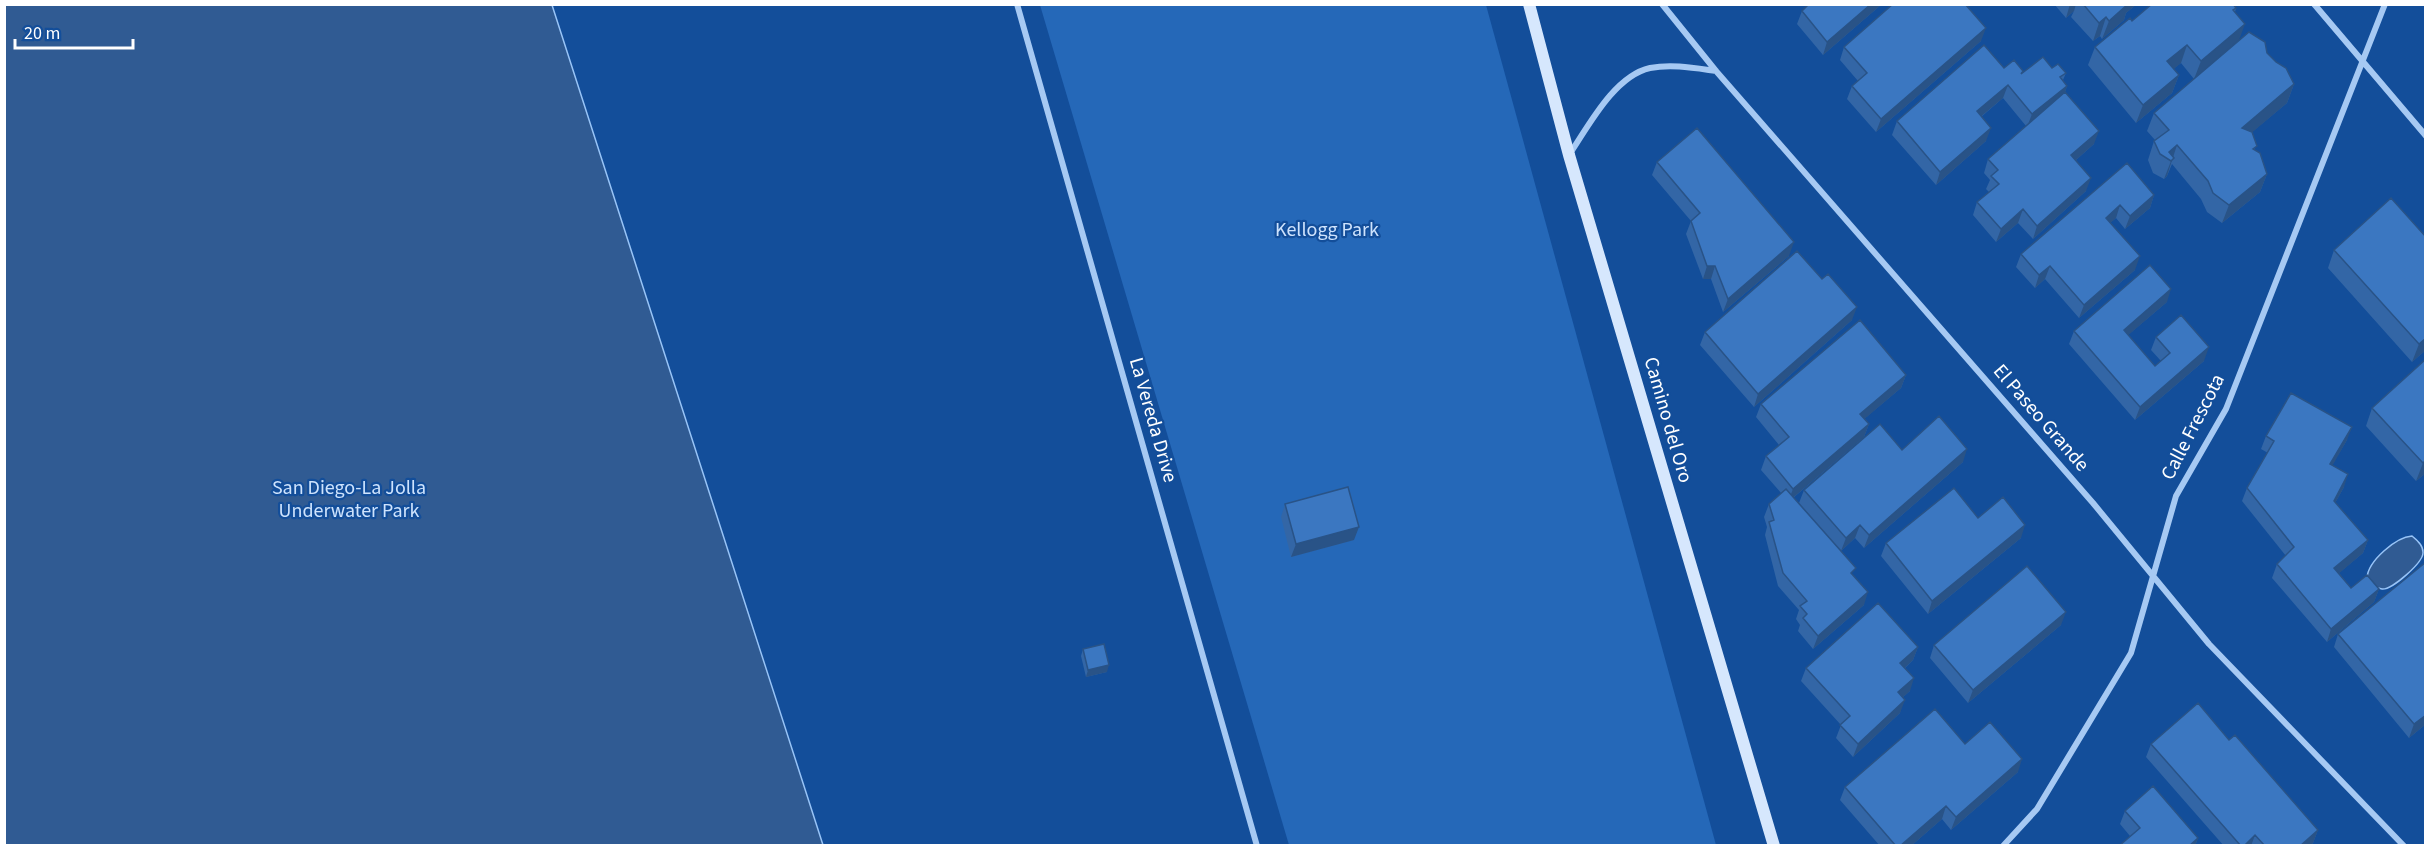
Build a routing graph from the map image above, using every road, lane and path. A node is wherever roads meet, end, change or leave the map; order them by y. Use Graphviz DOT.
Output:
graph roads {
  1 [pos="1017,4"];
  2 [pos="1529,4"];
  3 [pos="1662,4"];
  4 [pos="2314,4"];
  5 [pos="2385,4"];
  6 [pos="2362,60"];
  7 [pos="1716,71"];
  8 [pos="2426,136"];
  9 [pos="1569,155"];
  10 [pos="2154,576"];
  11 [pos="1257,846"];
  12 [pos="1774,846"];
  13 [pos="2002,846"];
  14 [pos="2404,846"];
  1 -- 11 [label="street, La Vereda Drive"];
  2 -- 9 [label="street, Camino del Oro"];
  3 -- 7 [label="street, El Paseo Grande"];
  4 -- 6 [label="street"];
  5 -- 6 [label="street, Calle Frescota"];
  6 -- 8 [label="street"];
  6 -- 10 [label="street, Calle Frescota"];
  7 -- 9 [label="street"];
  7 -- 10 [label="street, El Paseo Grande"];
  9 -- 12 [label="street, Camino del Oro"];
  10 -- 13 [label="street, Calle Frescota"];
  10 -- 14 [label="street, El Paseo Grande"];
}
